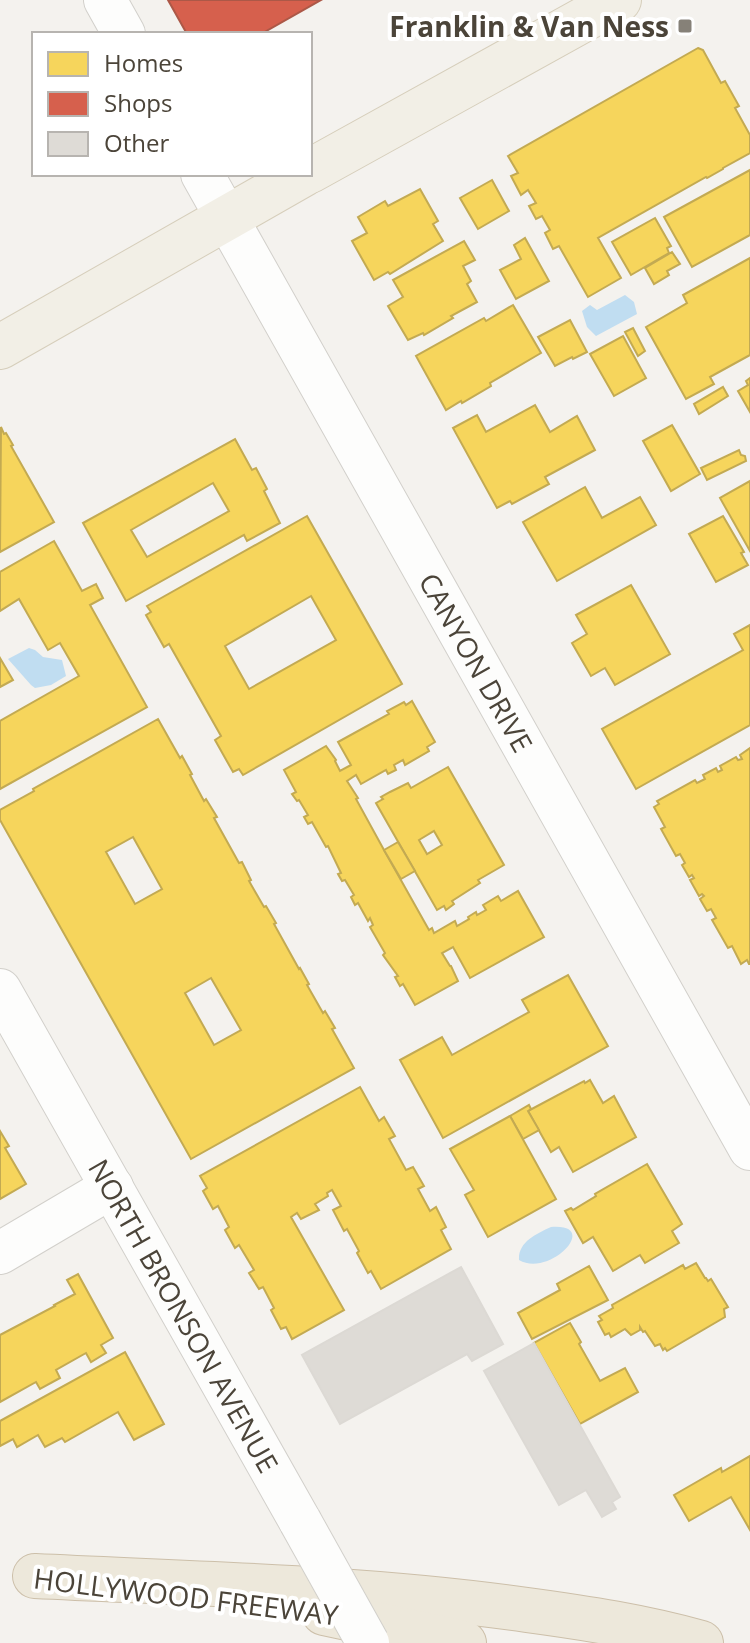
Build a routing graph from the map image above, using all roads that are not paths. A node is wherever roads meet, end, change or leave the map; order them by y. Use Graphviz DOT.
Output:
graph roads {
  1 [pos="105,0"];
  2 [pos="619,0"];
  3 [pos="123,32"];
  4 [pos="312,170"];
  5 [pos="203,176"];
  6 [pos="300,176"];
  7 [pos="226,217"];
  8 [pos="0,347"];
  9 [pos="0,990"];
  10 [pos="750,1149"];
  11 [pos="112,1187"];
  12 [pos="0,1253"];
  13 [pos="18,1575"];
  14 [pos="368,1643"];
  15 [pos="464,1643"];
  16 [pos="701,1643"];
  1 -- 3 [label="street"];
  2 -- 4 [label="main road"];
  5 -- 7 [label="street, CANYON DRIVE"];
  6 -- 7 [label="main road"];
  7 -- 8 [label="main road"];
  7 -- 10 [label="street, CANYON DRIVE"];
  9 -- 11 [label="street, NORTH BRONSON AVENUE"];
  11 -- 12 [label="street"];
  11 -- 14 [label="street, NORTH BRONSON AVENUE, bridge"];
  13 -- 15 [label="highway, HOLLYWOOD FREEWAY"];
  13 -- 16 [label="highway"];
}
